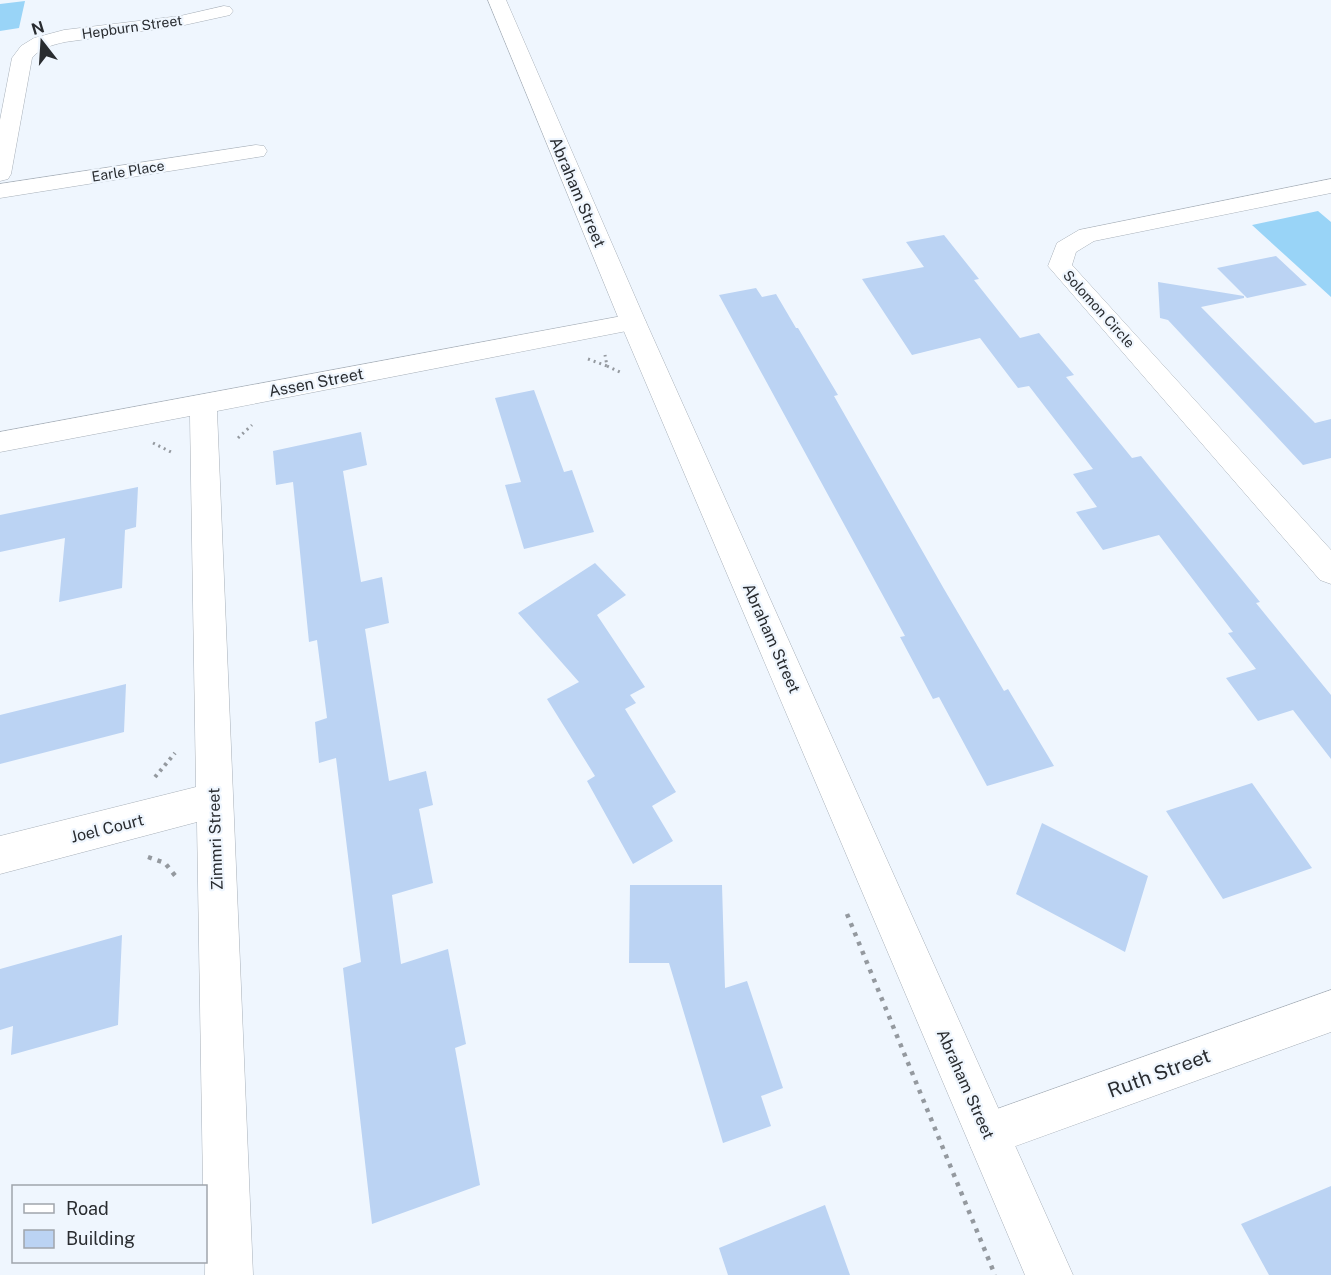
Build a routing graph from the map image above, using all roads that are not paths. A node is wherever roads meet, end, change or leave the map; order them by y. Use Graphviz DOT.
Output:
graph roads {
  1 [pos="497,0"];
  2 [pos="224,11"];
  3 [pos="256,151"];
  4 [pos="0,174"];
  5 [pos="1331,186"];
  6 [pos="0,191"];
  7 [pos="633,322"];
  8 [pos="203,403"];
  9 [pos="0,441"];
  10 [pos="1319,540"];
  11 [pos="1331,571"];
  12 [pos="214,800"];
  13 [pos="0,855"];
  14 [pos="1331,1011"];
  15 [pos="988,1134"];
  16 [pos="229,1275"];
  17 [pos="1049,1275"];
  1 -- 7 [label="street, Abraham Street"];
  2 -- 4 [label="street, Hepburn Street"];
  3 -- 6 [label="street, Earle Place"];
  5 -- 10 [label="street, Solomon Circle"];
  7 -- 8 [label="street, Assen Street"];
  7 -- 15 [label="street, Abraham Street"];
  8 -- 9 [label="street, Assen Street"];
  8 -- 12 [label="street, Zimmri Street"];
  10 -- 11 [label="street, Solomon Circle"];
  12 -- 13 [label="street, Joel Court"];
  12 -- 16 [label="street, Zimmri Street"];
  14 -- 15 [label="street, Ruth Street"];
  15 -- 17 [label="street, Abraham Street"];
}
